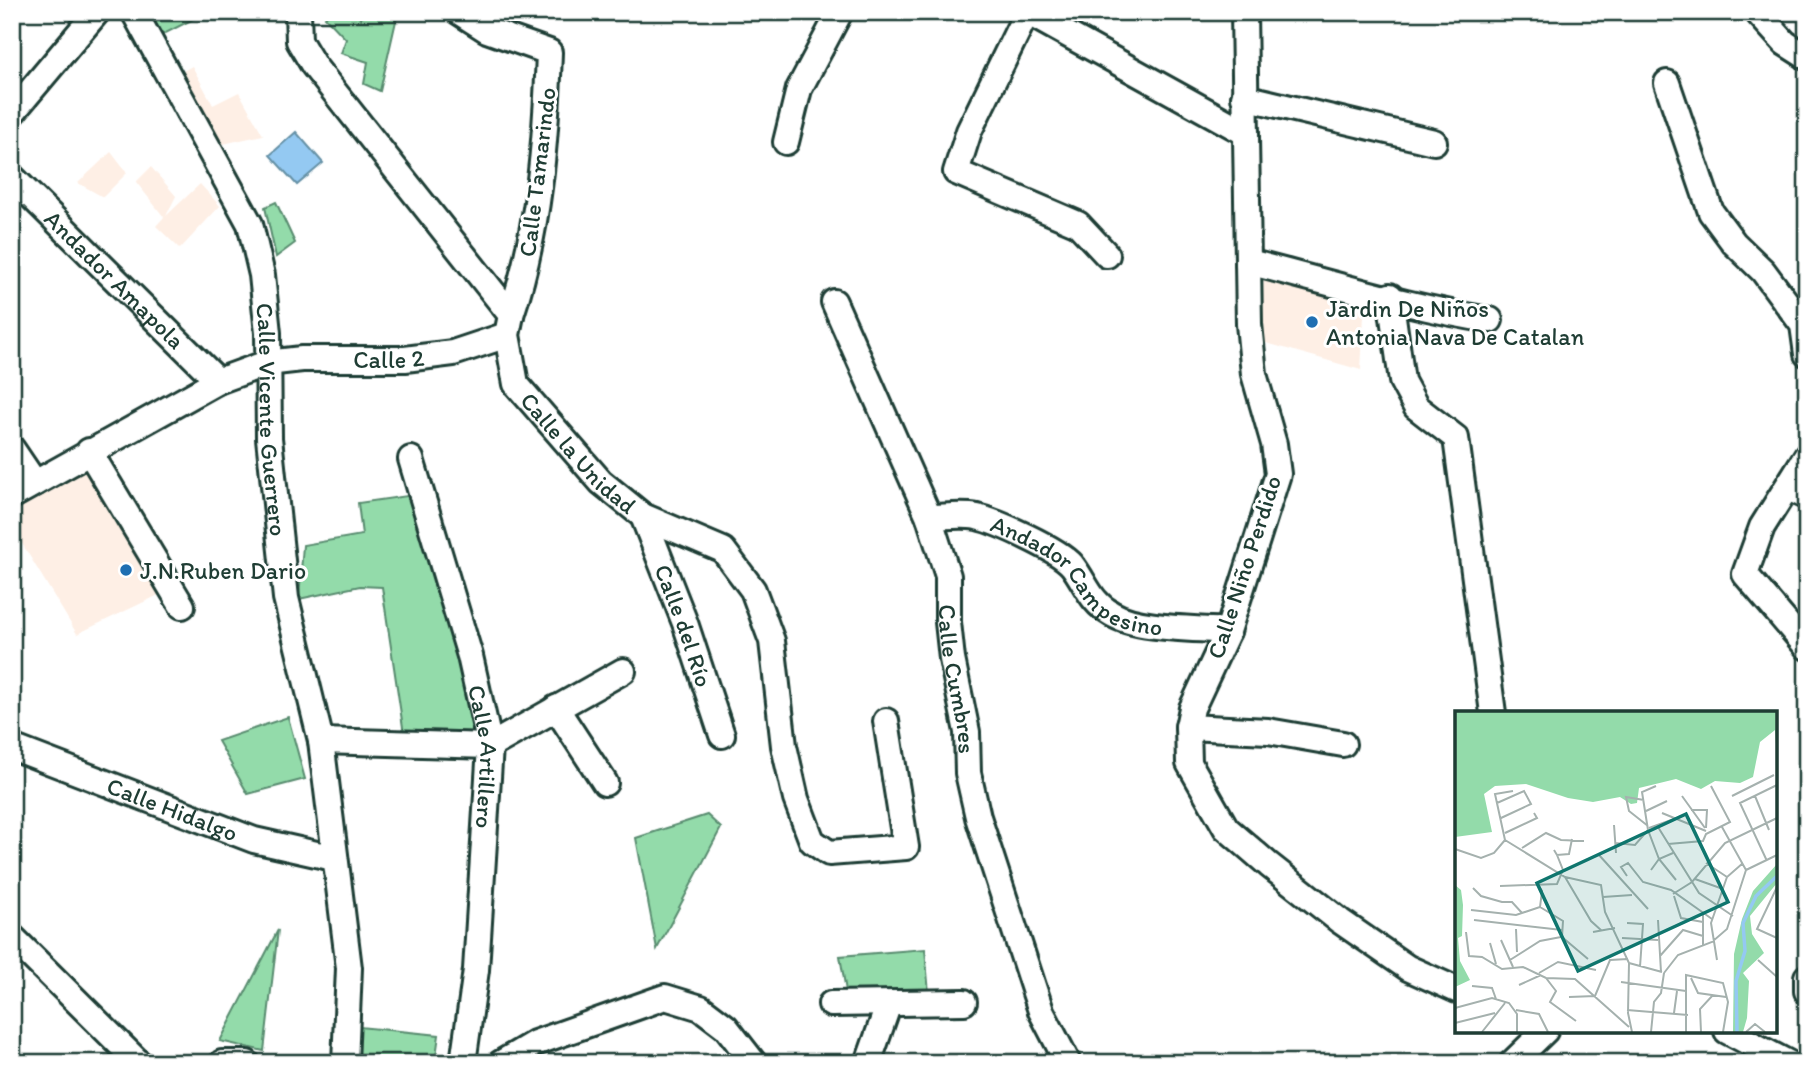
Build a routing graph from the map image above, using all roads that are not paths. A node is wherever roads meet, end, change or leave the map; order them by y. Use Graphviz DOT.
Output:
graph roads {
  1 [pos="97,12"];
  2 [pos="134,12"];
  3 [pos="298,12"];
  4 [pos="459,12"];
  5 [pos="840,12"];
  6 [pos="1027,12"];
  7 [pos="1244,12"];
  8 [pos="1757,12"];
  9 [pos="1807,57"];
  10 [pos="1667,83"];
  11 [pos="1244,97"];
  12 [pos="12,113"];
  13 [pos="1246,134"];
  14 [pos="786,142"];
  15 [pos="1434,142"];
  16 [pos="12,177"];
  17 [pos="1107,255"];
  18 [pos="1248,262"];
  19 [pos="1390,296"];
  20 [pos="834,302"];
  21 [pos="1490,320"];
  22 [pos="509,325"];
  23 [pos="1807,354"];
  24 [pos="267,363"];
  25 [pos="218,381"];
  26 [pos="12,449"];
  27 [pos="89,451"];
  28 [pos="1807,454"];
  29 [pos="411,459"];
  30 [pos="35,483"];
  31 [pos="1797,493"];
  32 [pos="12,496"];
  33 [pos="643,516"];
  34 [pos="929,517"];
  35 [pos="181,606"];
  36 [pos="1228,631"];
  37 [pos="1807,648"];
  38 [pos="623,671"];
  39 [pos="556,708"];
  40 [pos="1493,711"];
  41 [pos="886,721"];
  42 [pos="1188,727"];
  43 [pos="722,735"];
  44 [pos="321,741"];
  45 [pos="1343,744"];
  46 [pos="490,746"];
  47 [pos="12,747"];
  48 [pos="605,783"];
  49 [pos="334,858"];
  50 [pos="12,937"];
  51 [pos="1807,976"];
  52 [pos="1455,989"];
  53 [pos="1807,991"];
  54 [pos="964,1002"];
  55 [pos="831,1004"];
  56 [pos="888,1006"];
  57 [pos="1731,1033"];
  58 [pos="139,1063"];
  59 [pos="222,1063"];
  60 [pos="247,1063"];
  61 [pos="345,1063"];
  62 [pos="463,1063"];
  63 [pos="501,1063"];
  64 [pos="754,1063"];
  65 [pos="868,1063"];
  66 [pos="1068,1063"];
  67 [pos="1788,1063"];
  1 -- 12 [label="street"];
  2 -- 24 [label="street, Calle Vicente Guerrero"];
  3 -- 22 [label="street, Calle la Unidad"];
  4 -- 22 [label="street, Calle Tamarindo"];
  5 -- 14 [label="street"];
  6 -- 13 [label="street"];
  6 -- 17 [label="street"];
  7 -- 11 [label="street, Calle Niño Perdido"];
  8 -- 9 [label="street"];
  10 -- 23 [label="street"];
  11 -- 13 [label="street, Calle Niño Perdido"];
  11 -- 15 [label="street"];
  13 -- 18 [label="street, Calle Niño Perdido"];
  16 -- 25 [label="street, Andador Amapola"];
  18 -- 19 [label="street"];
  18 -- 36 [label="street, Calle Niño Perdido"];
  19 -- 21 [label="street"];
  19 -- 40 [label="street"];
  20 -- 34 [label="street, Calle Cumbres"];
  22 -- 24 [label="street, Calle 2"];
  22 -- 33 [label="street, Calle la Unidad"];
  24 -- 25 [label="street, Calle 2"];
  24 -- 44 [label="street, Calle Vicente Guerrero"];
  25 -- 27 [label="street, Calle 2"];
  26 -- 30 [label="street"];
  27 -- 30 [label="street, Calle 2"];
  27 -- 35 [label="street"];
  28 -- 31 [label="street"];
  29 -- 46 [label="street, Calle Artillero"];
  30 -- 32 [label="street, Calle 2"];
  31 -- 37 [label="street"];
  33 -- 41 [label="street, Calle la Unidad"];
  33 -- 43 [label="street, Calle del Río"];
  34 -- 36 [label="street, Andador Campesino"];
  34 -- 66 [label="street, Calle Cumbres"];
  36 -- 42 [label="street, Calle Niño Perdido"];
  38 -- 39 [label="street"];
  39 -- 46 [label="street"];
  39 -- 48 [label="street"];
  42 -- 45 [label="street"];
  42 -- 52 [label="street, Calle Niño Perdido"];
  44 -- 46 [label="street"];
  44 -- 49 [label="street, Calle Vicente Guerrero"];
  46 -- 62 [label="street, Calle Artillero"];
  47 -- 49 [label="street, Calle Hidalgo"];
  49 -- 61 [label="street, Calle Vicente Guerrero"];
  50 -- 58 [label="street"];
  51 -- 53 [label="street"];
  54 -- 56 [label="street"];
  55 -- 56 [label="street"];
  56 -- 65 [label="street"];
  57 -- 67 [label="street"];
  59 -- 60 [label="street"];
  63 -- 64 [label="street"];
}
